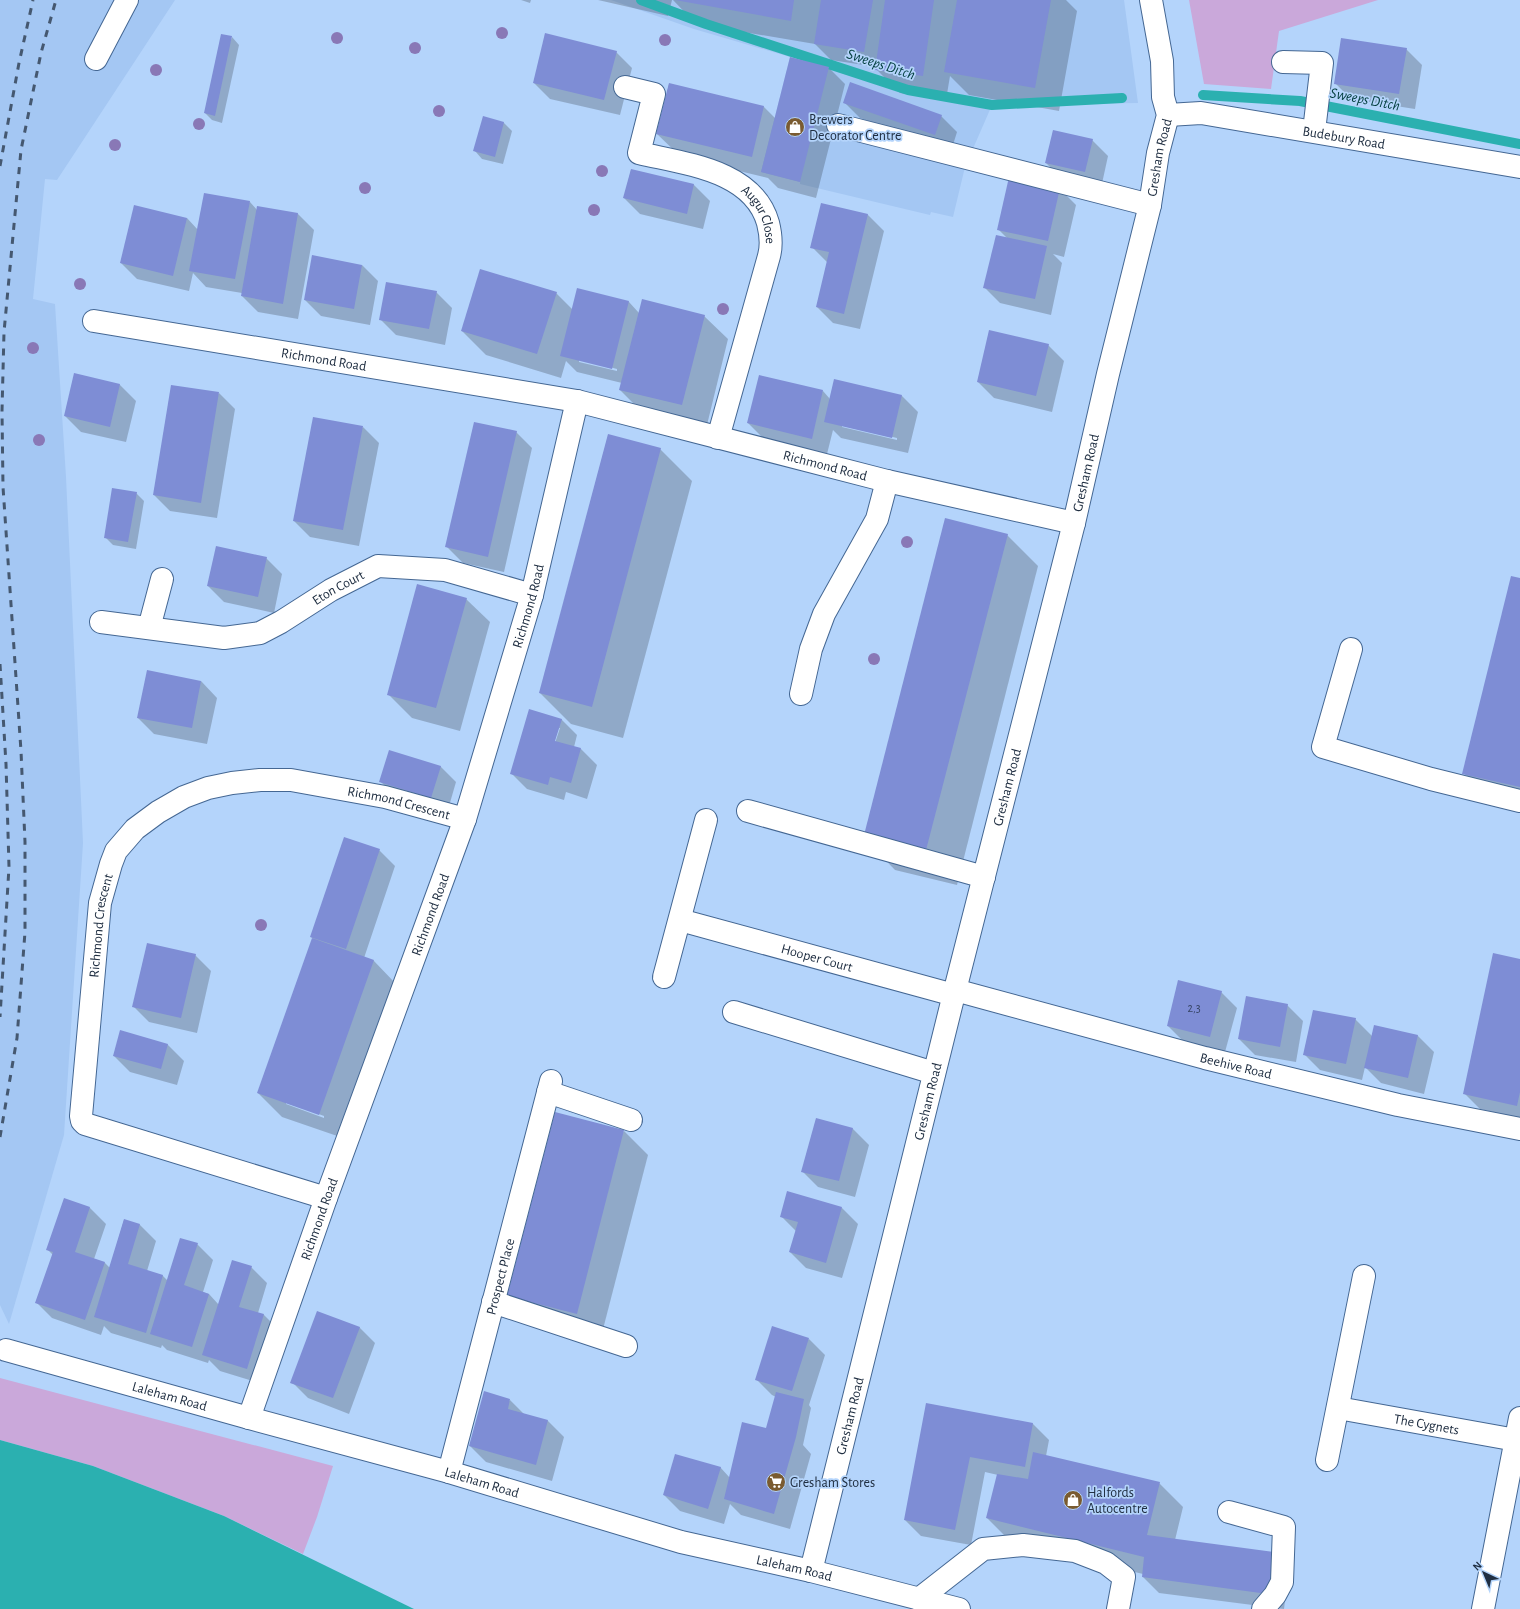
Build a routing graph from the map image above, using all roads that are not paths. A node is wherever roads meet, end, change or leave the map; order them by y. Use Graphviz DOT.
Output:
graph roads {
  1 [pos="127,0"];
  2 [pos="1151,0"];
  3 [pos="96,58"];
  4 [pos="1284,62"];
  5 [pos="625,87"];
  6 [pos="1168,115"];
  7 [pos="838,125"];
  8 [pos="1315,126"];
  9 [pos="1520,167"];
  10 [pos="1150,205"];
  11 [pos="94,321"];
  12 [pos="577,401"];
  13 [pos="718,438"];
  14 [pos="887,481"];
  15 [pos="1074,523"];
  16 [pos="162,579"];
  17 [pos="532,595"];
  18 [pos="101,622"];
  19 [pos="149,628"];
  20 [pos="1351,649"];
  21 [pos="801,694"];
  22 [pos="1520,801"];
  23 [pos="748,811"];
  24 [pos="465,819"];
  25 [pos="706,820"];
  26 [pos="984,877"];
  27 [pos="680,920"];
  28 [pos="664,977"];
  29 [pos="955,993"];
  30 [pos="734,1012"];
  31 [pos="934,1074"];
  32 [pos="631,1120"];
  33 [pos="1520,1129"];
  34 [pos="326,1198"];
  35 [pos="1364,1276"];
  36 [pos="493,1302"];
  37 [pos="626,1346"];
  38 [pos="6,1350"];
  39 [pos="1338,1408"];
  40 [pos="249,1418"];
  41 [pos="1520,1418"];
  42 [pos="1516,1440"];
  43 [pos="1327,1460"];
  44 [pos="449,1472"];
  45 [pos="1229,1512"];
  46 [pos="811,1571"];
  47 [pos="928,1603"];
  48 [pos="959,1609"];
  49 [pos="1118,1609"];
  50 [pos="1263,1609"];
  51 [pos="1483,1609"];
  1 -- 3 [label="street"];
  2 -- 6 [label="street, Gresham Road"];
  4 -- 8 [label="street"];
  5 -- 13 [label="street, Augur Close"];
  6 -- 8 [label="street, Budebury Road"];
  6 -- 10 [label="street, Gresham Road"];
  7 -- 10 [label="street"];
  8 -- 9 [label="street, Budebury Road"];
  10 -- 15 [label="street, Gresham Road"];
  11 -- 12 [label="street, Richmond Road"];
  12 -- 13 [label="street, Richmond Road"];
  12 -- 17 [label="street, Richmond Road"];
  13 -- 14 [label="street, Richmond Road"];
  14 -- 15 [label="street, Richmond Road"];
  14 -- 21 [label="street"];
  15 -- 26 [label="street, Gresham Road"];
  16 -- 19 [label="street"];
  17 -- 19 [label="street, Eton Court"];
  17 -- 24 [label="street, Richmond Road"];
  18 -- 19 [label="street, Eton Court"];
  20 -- 22 [label="street"];
  23 -- 26 [label="street"];
  24 -- 34 [label="street, Richmond Road"];
  24 -- 34 [label="street, Richmond Crescent"];
  25 -- 27 [label="street"];
  26 -- 29 [label="street, Gresham Road"];
  27 -- 28 [label="street"];
  27 -- 29 [label="street, Hooper Court"];
  29 -- 31 [label="street, Gresham Road"];
  29 -- 33 [label="street, Beehive Road"];
  30 -- 31 [label="street"];
  31 -- 46 [label="street, Gresham Road"];
  32 -- 36 [label="street, Prospect Place"];
  34 -- 40 [label="street, Richmond Road"];
  35 -- 39 [label="street"];
  36 -- 37 [label="street"];
  36 -- 44 [label="street, Prospect Place"];
  38 -- 40 [label="street, Laleham Road"];
  39 -- 42 [label="street, The Cygnets"];
  39 -- 43 [label="street"];
  40 -- 44 [label="street, Laleham Road"];
  41 -- 42 [label="street"];
  42 -- 51 [label="street"];
  44 -- 46 [label="street, Laleham Road"];
  45 -- 50 [label="street"];
  46 -- 47 [label="street, Laleham Road"];
  47 -- 48 [label="street, Laleham Road"];
  47 -- 49 [label="street"];
}
